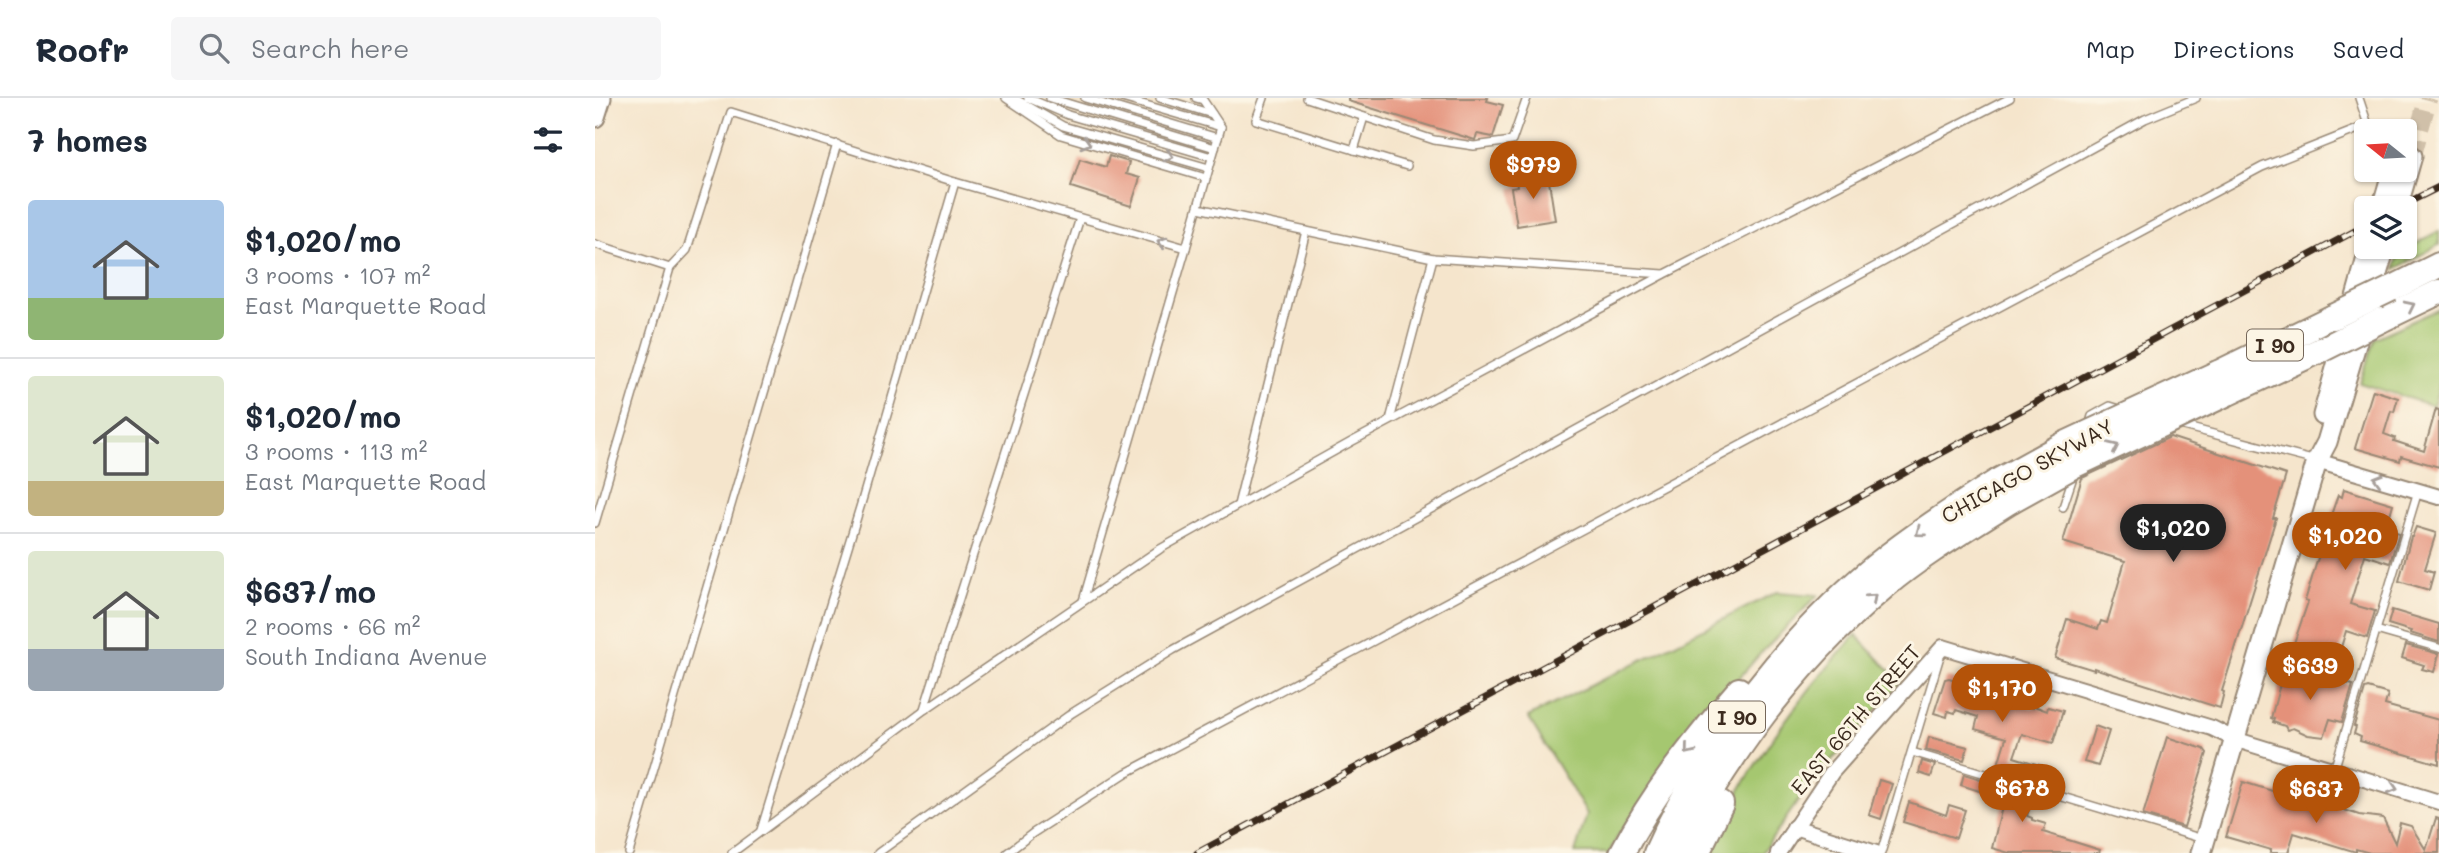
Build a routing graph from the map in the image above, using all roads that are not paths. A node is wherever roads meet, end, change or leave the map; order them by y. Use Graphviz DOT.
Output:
graph roads {
  1 [pos="601,98"];
  2 [pos="1006,98"];
  3 [pos="1014,98"];
  4 [pos="1028,98"];
  5 [pos="1049,98"];
  6 [pos="1085,98"];
  7 [pos="1122,98"];
  8 [pos="1160,98"];
  9 [pos="1196,98"];
  10 [pos="1264,98"];
  11 [pos="1307,98"];
  12 [pos="1527,98"];
  13 [pos="2010,98"];
  14 [pos="2196,98"];
  15 [pos="2359,98"];
  16 [pos="1212,114"];
  17 [pos="595,117"];
  18 [pos="1364,117"];
  19 [pos="1221,127"];
  20 [pos="1218,138"];
  21 [pos="837,144"];
  22 [pos="1215,148"];
  23 [pos="1354,150"];
  24 [pos="1212,157"];
  25 [pos="1407,166"];
  26 [pos="1209,168"];
  27 [pos="1206,178"];
  28 [pos="955,182"];
  29 [pos="1198,208"];
  30 [pos="1080,218"];
  31 [pos="1306,231"];
  32 [pos="595,244"];
  33 [pos="1185,248"];
  34 [pos="1433,258"];
  35 [pos="2366,259"];
  36 [pos="2381,259"];
  37 [pos="2439,265"];
  38 [pos="670,268"];
  39 [pos="1665,274"];
  40 [pos="2439,292"];
  41 [pos="2223,383"];
  42 [pos="1390,420"];
  43 [pos="2084,442"];
  44 [pos="2080,455"];
  45 [pos="2317,461"];
  46 [pos="2004,491"];
  47 [pos="2418,491"];
  48 [pos="2439,497"];
  49 [pos="1238,505"];
  50 [pos="2063,508"];
  51 [pos="595,523"];
  52 [pos="1840,598"];
  53 [pos="1083,602"];
  54 [pos="2376,629"];
  55 [pos="1822,644"];
  56 [pos="1943,647"];
  57 [pos="2439,648"];
  58 [pos="924,710"];
  59 [pos="2234,739"];
  60 [pos="1912,752"];
  61 [pos="2334,770"];
  62 [pos="2439,802"];
  63 [pos="1794,827"];
  64 [pos="761,831"];
  65 [pos="2203,846"];
  66 [pos="629,853"];
  67 [pos="732,853"];
  68 [pos="878,853"];
  69 [pos="1007,853"];
  70 [pos="1622,853"];
  71 [pos="1656,853"];
  72 [pos="1676,853"];
  73 [pos="1697,853"];
  74 [pos="1778,853"];
  75 [pos="1879,853"];
  1 -- 17 [label="street"];
  2 -- 27 [label="lane, one-way"];
  3 -- 26 [label="lane, one-way"];
  4 -- 24 [label="lane"];
  5 -- 22 [label="lane"];
  6 -- 20 [label="lane"];
  7 -- 19 [label="lane"];
  8 -- 16 [label="lane"];
  9 -- 16 [label="lane"];
  10 -- 23 [label="lane"];
  11 -- 18 [label="lane"];
  12 -- 18 [label="lane"];
  13 -- 39 [label="lane"];
  14 -- 68 [label="lane"];
  15 -- 69 [label="lane"];
  16 -- 19 [label="lane"];
  18 -- 23 [label="lane"];
  19 -- 20 [label="lane"];
  20 -- 22 [label="lane"];
  21 -- 28 [label="lane"];
  21 -- 38 [label="lane"];
  21 -- 66 [label="lane"];
  22 -- 24 [label="lane"];
  23 -- 25 [label="lane"];
  24 -- 26 [label="lane"];
  26 -- 27 [label="lane"];
  27 -- 29 [label="lane"];
  28 -- 30 [label="lane"];
  28 -- 64 [label="lane"];
  29 -- 31 [label="lane"];
  29 -- 33 [label="lane"];
  33 -- 30 [label="lane, one-way"];
  30 -- 58 [label="lane"];
  31 -- 34 [label="lane"];
  31 -- 49 [label="lane"];
  32 -- 38 [label="lane"];
  33 -- 53 [label="lane"];
  34 -- 39 [label="lane"];
  34 -- 42 [label="lane"];
  35 -- 45 [label="street"];
  36 -- 45 [label="street"];
  37 -- 41 [label="highway, CHICAGO SKYWAY / I 90, bridge"];
  38 -- 51 [label="lane"];
  39 -- 42 [label="lane"];
  41 -- 40 [label="highway, CHICAGO SKYWAY / I 90, one-way, bridge"];
  41 -- 46 [label="highway, CHICAGO SKYWAY / I 90, bridge"];
  42 -- 49 [label="lane"];
  43 -- 45 [label="lane"];
  44 -- 50 [label="lane"];
  47 -- 45 [label="street, one-way"];
  45 -- 59 [label="street"];
  46 -- 52 [label="highway, CHICAGO SKYWAY / I 90, one-way"];
  55 -- 46 [label="highway, CHICAGO SKYWAY / I 90, one-way"];
  47 -- 48 [label="street"];
  47 -- 54 [label="lane"];
  49 -- 53 [label="lane"];
  52 -- 70 [label="highway, one-way"];
  52 -- 71 [label="highway, CHICAGO SKYWAY / I 90"];
  53 -- 58 [label="lane"];
  54 -- 57 [label="lane"];
  54 -- 61 [label="lane"];
  55 -- 72 [label="highway, CHICAGO SKYWAY / I 90"];
  55 -- 73 [label="highway"];
  56 -- 59 [label="street"];
  56 -- 60 [label="lane"];
  56 -- 63 [label="street, EAST 66TH STREET"];
  58 -- 64 [label="lane"];
  59 -- 61 [label="street"];
  59 -- 65 [label="street"];
  60 -- 65 [label="lane"];
  60 -- 75 [label="lane"];
  61 -- 62 [label="street, one-way"];
  63 -- 74 [label="street, EAST 66TH STREET"];
  63 -- 75 [label="street"];
  64 -- 67 [label="lane"];
}
